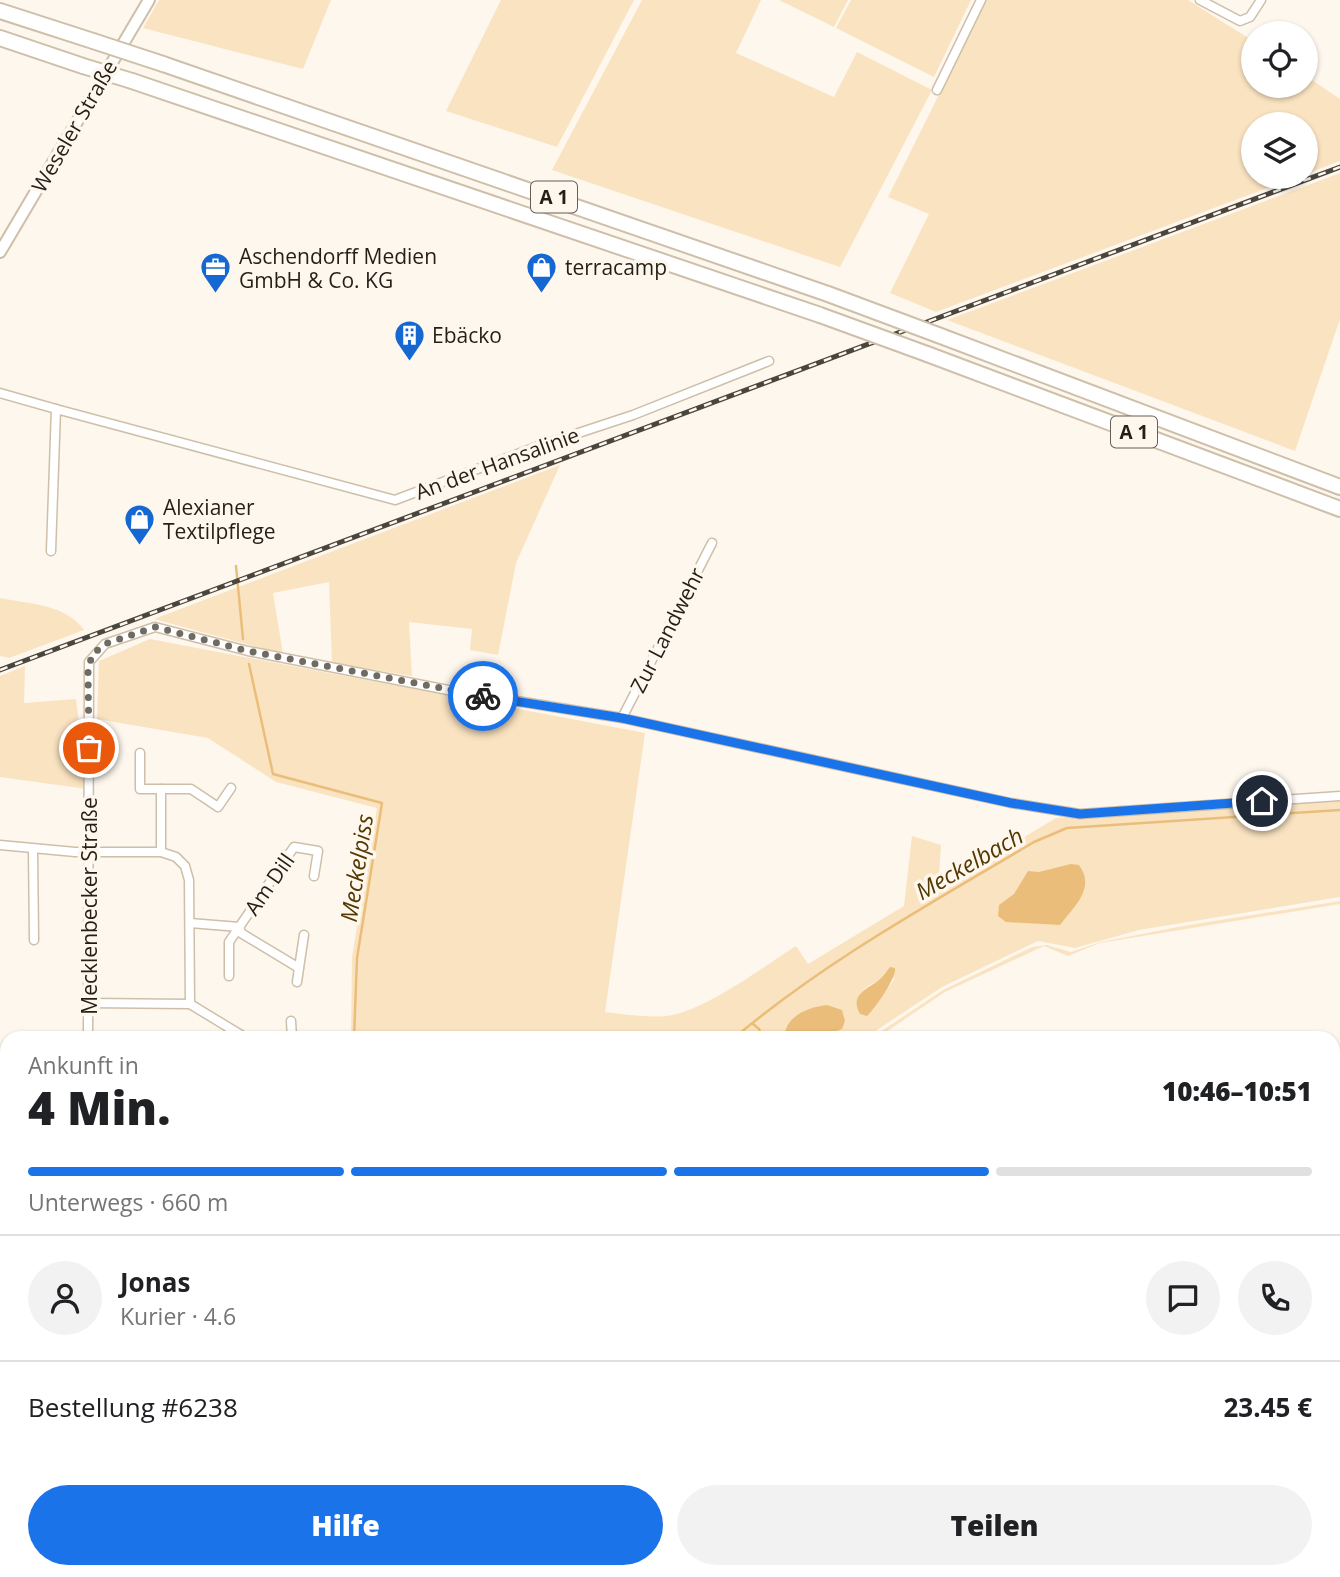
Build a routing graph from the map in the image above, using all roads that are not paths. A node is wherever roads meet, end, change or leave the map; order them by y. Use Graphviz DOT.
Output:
graph roads {
  1 [pos="149,0"];
  2 [pos="981,0"];
  3 [pos="1200,0"];
  4 [pos="1261,0"];
  5 [pos="0,11"];
  6 [pos="0,38"];
  7 [pos="937,90"];
  8 [pos="0,253"];
  9 [pos="769,361"];
  10 [pos="0,393"];
  11 [pos="56,409"];
  12 [pos="1340,487"];
  13 [pos="1340,509"];
  14 [pos="712,543"];
  15 [pos="51,551"];
  16 [pos="97,650"];
  17 [pos="622,718"];
  18 [pos="140,753"];
  19 [pos="231,788"];
  20 [pos="162,789"];
  21 [pos="1340,796"];
  22 [pos="0,845"];
  23 [pos="33,849"];
  24 [pos="90,852"];
  25 [pos="161,852"];
  26 [pos="314,876"];
  27 [pos="190,923"];
  28 [pos="239,927"];
  29 [pos="304,934"];
  30 [pos="34,940"];
  31 [pos="299,968"];
  32 [pos="229,976"];
  33 [pos="297,982"];
  34 [pos="88,1003"];
  35 [pos="190,1004"];
  36 [pos="291,1021"];
  37 [pos="88,1031"];
  38 [pos="234,1031"];
  39 [pos="292,1031"];
  1 -- 8 [label="main road, Weseler Straße"];
  2 -- 7 [label="street"];
  3 -- 4 [label="street"];
  5 -- 12 [label="highway, A 1, bridge"];
  6 -- 13 [label="highway, A 1, bridge"];
  9 -- 11 [label="street, An der Hansalinie"];
  10 -- 11 [label="street, An der Hansalinie"];
  11 -- 15 [label="street"];
  14 -- 17 [label="street, Zur Landwehr"];
  16 -- 17 [label="street, Zur Landwehr"];
  16 -- 24 [label="street, Mecklenbecker Straße"];
  17 -- 21 [label="street, Zur Landwehr"];
  18 -- 20 [label="street"];
  19 -- 20 [label="street"];
  20 -- 25 [label="street"];
  22 -- 23 [label="street"];
  23 -- 24 [label="street"];
  23 -- 30 [label="street"];
  24 -- 25 [label="street"];
  24 -- 34 [label="street, Mecklenbecker Straße"];
  25 -- 27 [label="street"];
  26 -- 28 [label="street, Am Dill"];
  27 -- 28 [label="street, Am Dill"];
  27 -- 35 [label="street"];
  28 -- 31 [label="street, Am Dill"];
  28 -- 32 [label="street, Am Dill"];
  29 -- 31 [label="street"];
  31 -- 33 [label="street"];
  34 -- 35 [label="street"];
  34 -- 37 [label="street, Mecklenbecker Straße"];
  35 -- 38 [label="street"];
  36 -- 39 [label="street"];
}
